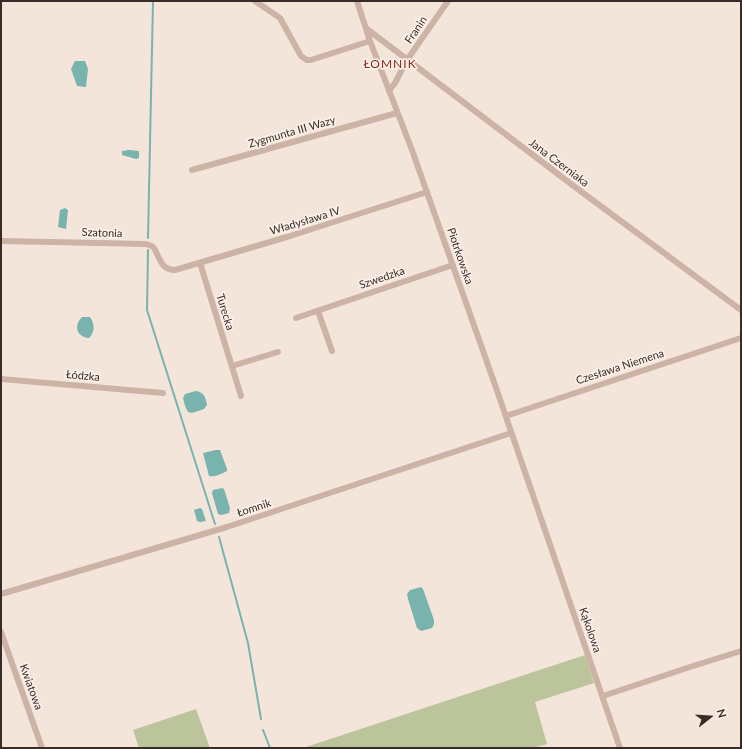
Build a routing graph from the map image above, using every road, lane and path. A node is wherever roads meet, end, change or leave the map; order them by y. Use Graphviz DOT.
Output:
graph roads {
  1 [pos="256,1"];
  2 [pos="357,1"];
  3 [pos="448,1"];
  4 [pos="367,29"];
  5 [pos="370,41"];
  6 [pos="407,60"];
  7 [pos="389,91"];
  8 [pos="397,113"];
  9 [pos="192,170"];
  10 [pos="427,192"];
  11 [pos="1,241"];
  12 [pos="200,263"];
  13 [pos="453,265"];
  14 [pos="188,266"];
  15 [pos="741,310"];
  16 [pos="318,311"];
  17 [pos="296,318"];
  18 [pos="741,338"];
  19 [pos="332,351"];
  20 [pos="278,352"];
  21 [pos="232,366"];
  22 [pos="1,379"];
  23 [pos="163,393"];
  24 [pos="241,396"];
  25 [pos="506,416"];
  26 [pos="511,433"];
  27 [pos="541,518"];
  28 [pos="1,594"];
  29 [pos="1,632"];
  30 [pos="741,651"];
  31 [pos="603,696"];
  32 [pos="42,748"];
  33 [pos="620,748"];
  1 -- 5 [label="street"];
  2 -- 4 [label="street, Piotrkowska"];
  3 -- 6 [label="street, Franin"];
  4 -- 5 [label="street, Piotrkowska"];
  4 -- 6 [label="street, Jana Czerniaka"];
  5 -- 7 [label="street, Piotrkowska"];
  6 -- 7 [label="street, Franin"];
  6 -- 15 [label="street, Jana Czerniaka"];
  7 -- 8 [label="street, Piotrkowska"];
  8 -- 9 [label="street, Zygmunta III Wazy"];
  8 -- 10 [label="street, Piotrkowska"];
  10 -- 12 [label="street, Władysława IV"];
  10 -- 13 [label="street, Piotrkowska"];
  11 -- 14 [label="street, Szatonia"];
  12 -- 14 [label="street, Władysława IV"];
  12 -- 21 [label="street, Turecka"];
  13 -- 16 [label="street, Szwedzka"];
  13 -- 25 [label="street, Piotrkowska"];
  16 -- 17 [label="street, Szwedzka"];
  16 -- 19 [label="street"];
  18 -- 25 [label="street, Czesława Niemena"];
  20 -- 21 [label="street"];
  21 -- 24 [label="street, Turecka"];
  22 -- 23 [label="street, Łódzka"];
  25 -- 26 [label="street, Piotrkowska"];
  26 -- 27 [label="street, Piotrkowska"];
  26 -- 28 [label="street, Łomnik"];
  27 -- 31 [label="street, Kąkolowa"];
  29 -- 32 [label="street, Kwiatowa"];
  30 -- 31 [label="street"];
  31 -- 33 [label="street, Kąkolowa"];
}
